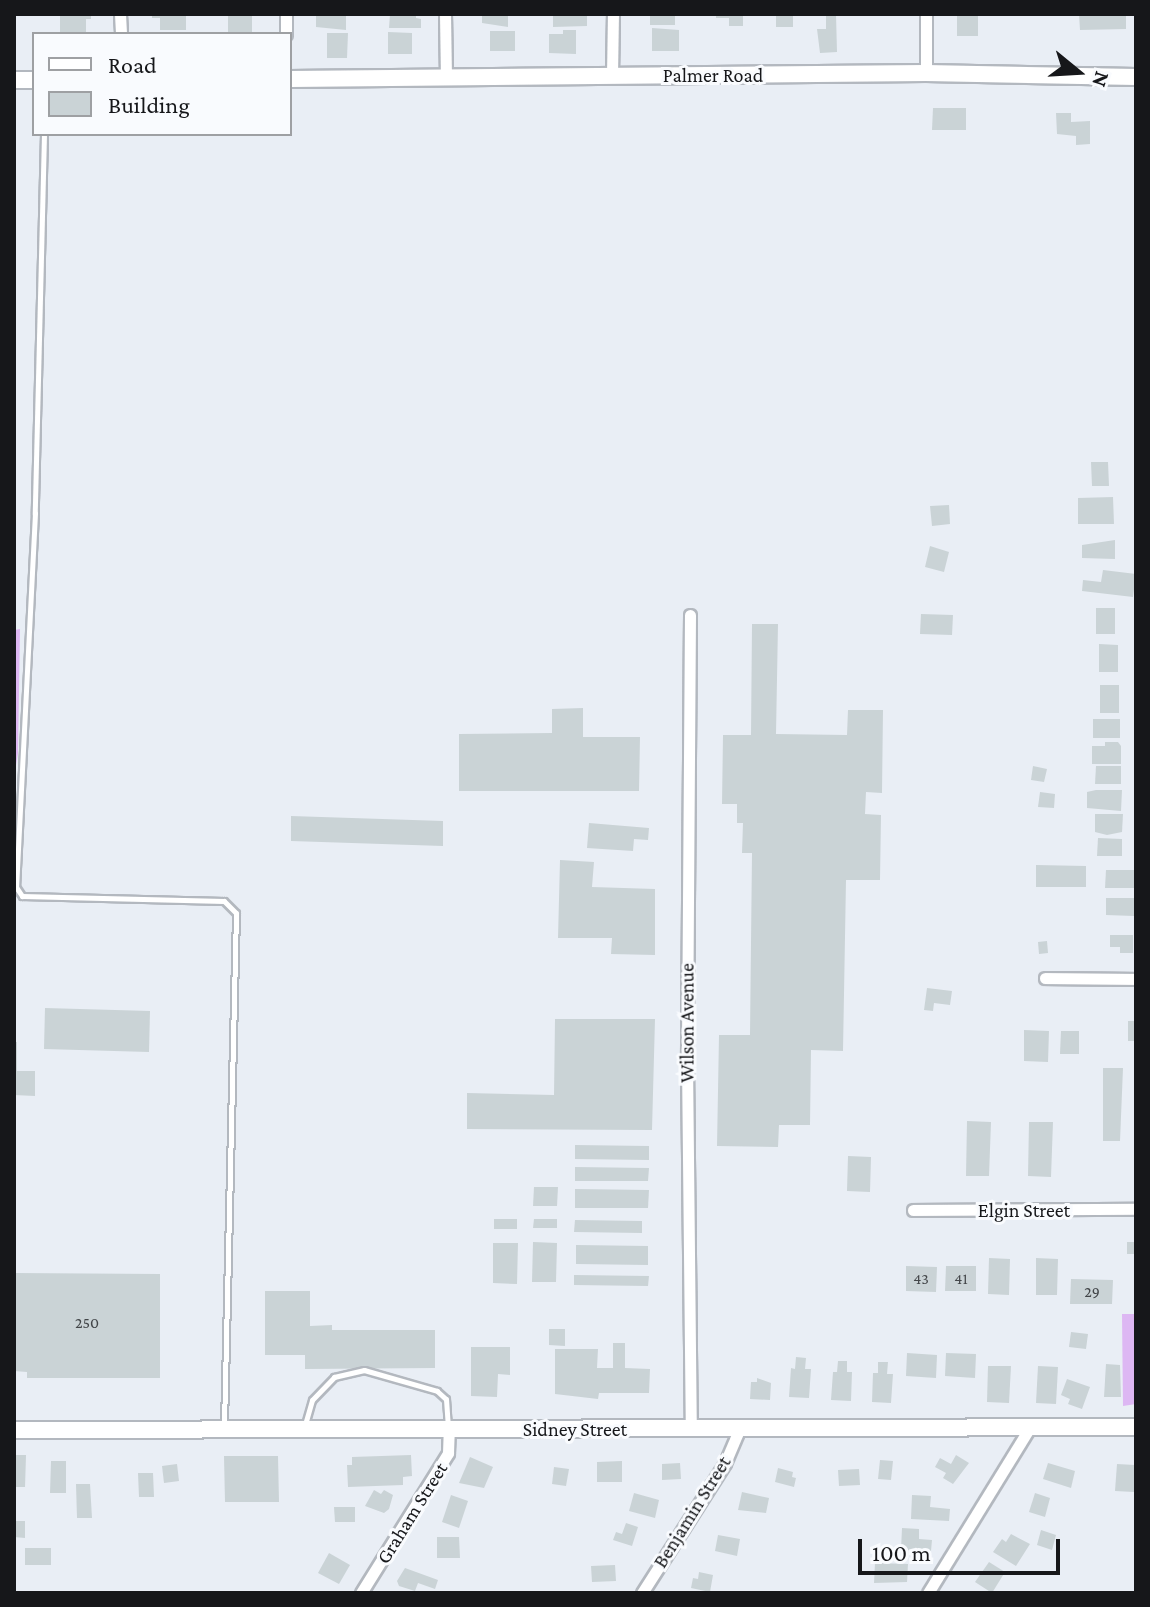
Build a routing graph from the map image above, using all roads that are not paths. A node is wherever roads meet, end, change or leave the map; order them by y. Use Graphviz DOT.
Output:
graph roads {
  1 [pos="445,14"];
  2 [pos="613,14"];
  3 [pos="926,14"];
  4 [pos="926,73"];
  5 [pos="612,76"];
  6 [pos="1136,77"];
  7 [pos="446,78"];
  8 [pos="292,79"];
  9 [pos="44,136"];
  10 [pos="690,615"];
  11 [pos="1045,978"];
  12 [pos="1136,979"];
  13 [pos="1136,1209"];
  14 [pos="913,1210"];
  15 [pos="1136,1427"];
  16 [pos="449,1428"];
  17 [pos="224,1429"];
  18 [pos="303,1429"];
  19 [pos="1029,1429"];
  20 [pos="14,1430"];
  21 [pos="691,1430"];
  22 [pos="739,1430"];
  23 [pos="361,1593"];
  24 [pos="642,1593"];
  25 [pos="928,1593"];
  1 -- 7 [label="street"];
  2 -- 5 [label="street"];
  3 -- 4 [label="street"];
  4 -- 5 [label="main road, Palmer Road"];
  4 -- 6 [label="main road, Palmer Road"];
  5 -- 7 [label="main road, Palmer Road"];
  7 -- 8 [label="main road, Palmer Road"];
  9 -- 17 [label="lane"];
  10 -- 21 [label="street, Wilson Avenue"];
  11 -- 12 [label="street"];
  13 -- 14 [label="street, Elgin Street"];
  15 -- 19 [label="main road, Sidney Street"];
  16 -- 18 [label="main road, Sidney Street"];
  16 -- 18 [label="lane"];
  16 -- 21 [label="main road, Sidney Street"];
  16 -- 23 [label="street, Graham Street"];
  17 -- 18 [label="main road, Sidney Street"];
  17 -- 20 [label="main road, Sidney Street"];
  19 -- 22 [label="main road, Sidney Street"];
  19 -- 25 [label="street"];
  21 -- 22 [label="main road, Sidney Street"];
  22 -- 24 [label="street, Benjamin Street"];
}
